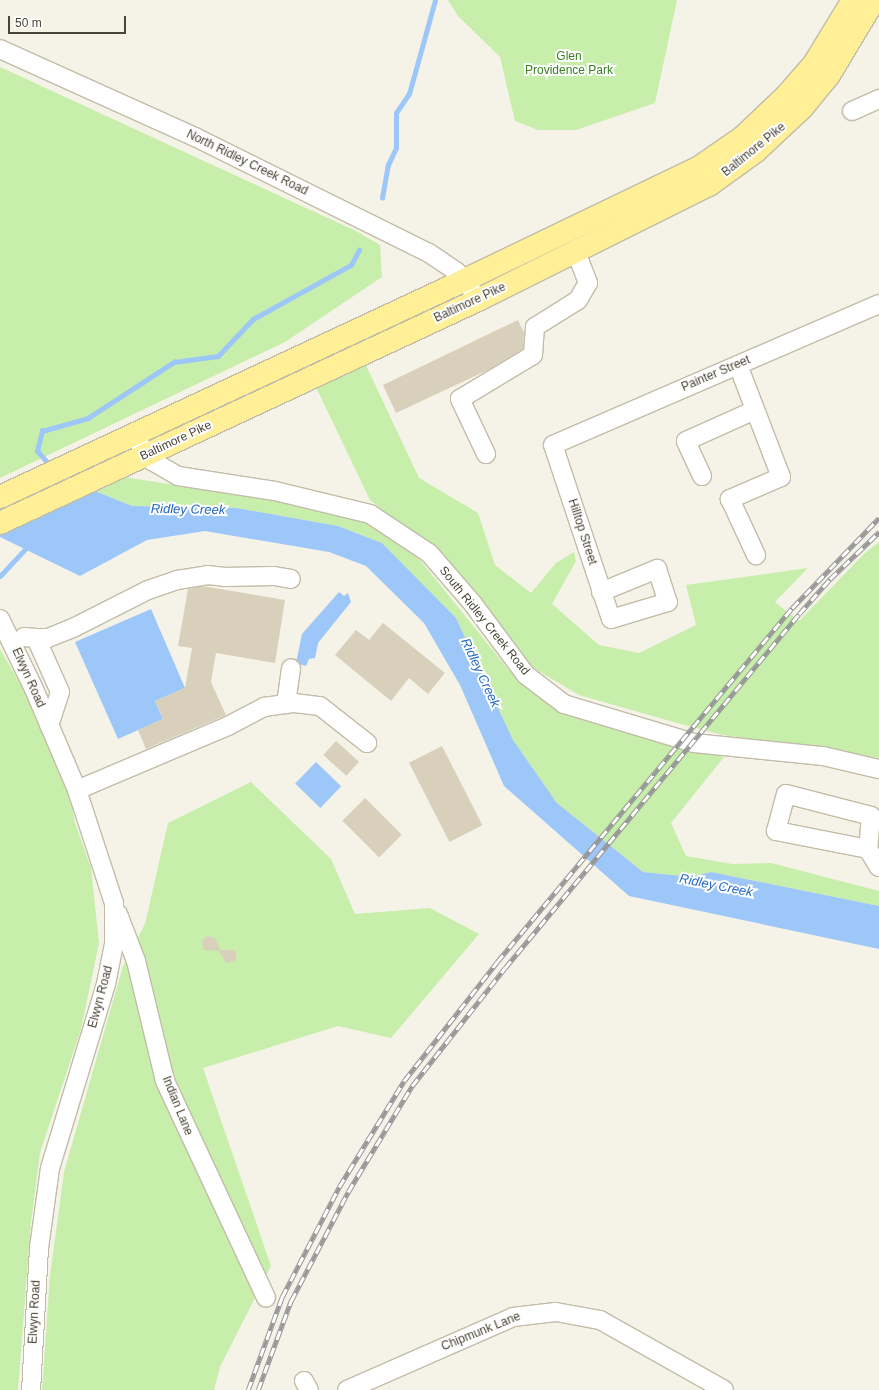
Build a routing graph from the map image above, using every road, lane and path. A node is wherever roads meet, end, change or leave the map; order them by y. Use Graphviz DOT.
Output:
graph roads {
  1 [pos="853,0"];
  2 [pos="874,0"];
  3 [pos="0,49"];
  4 [pos="879,99"];
  5 [pos="852,111"];
  6 [pos="576,252"];
  7 [pos="465,280"];
  8 [pos="478,300"];
  9 [pos="879,304"];
  10 [pos="738,365"];
  11 [pos="755,410"];
  12 [pos="133,435"];
  13 [pos="553,445"];
  14 [pos="486,454"];
  15 [pos="146,456"];
  16 [pos="702,476"];
  17 [pos="0,497"];
  18 [pos="0,523"];
  19 [pos="756,555"];
  20 [pos="291,580"];
  21 [pos="601,592"];
  22 [pos="0,619"];
  23 [pos="10,636"];
  24 [pos="36,638"];
  25 [pos="291,668"];
  26 [pos="286,704"];
  27 [pos="49,725"];
  28 [pos="367,743"];
  29 [pos="879,770"];
  30 [pos="77,790"];
  31 [pos="868,849"];
  32 [pos="879,867"];
  33 [pos="114,904"];
  34 [pos="266,1298"];
  35 [pos="31,1390"];
  36 [pos="346,1390"];
  37 [pos="724,1390"];
  1 -- 7 [label="main road, Baltimore Pike"];
  2 -- 6 [label="main road, Baltimore Pike"];
  3 -- 7 [label="street, North Ridley Creek Road"];
  4 -- 5 [label="street"];
  6 -- 8 [label="main road, Baltimore Pike"];
  6 -- 14 [label="street"];
  7 -- 8 [label="street, North Ridley Creek Road"];
  7 -- 12 [label="main road, Baltimore Pike"];
  8 -- 15 [label="main road, Baltimore Pike"];
  9 -- 10 [label="street, Painter Street"];
  10 -- 11 [label="street"];
  10 -- 13 [label="street, Painter Street"];
  11 -- 16 [label="street"];
  11 -- 19 [label="street"];
  12 -- 15 [label="street, South Ridley Creek Road"];
  12 -- 17 [label="main road, Baltimore Pike"];
  13 -- 21 [label="street, Hilltop Street"];
  15 -- 18 [label="main road, Baltimore Pike"];
  15 -- 29 [label="street, South Ridley Creek Road"];
  20 -- 24 [label="street"];
  21 -- 21 [label="street, Hilltop Street"];
  22 -- 23 [label="street, Elwyn Road"];
  23 -- 24 [label="street"];
  23 -- 27 [label="street, Elwyn Road"];
  24 -- 27 [label="street"];
  25 -- 26 [label="street"];
  26 -- 28 [label="street"];
  26 -- 30 [label="street"];
  27 -- 30 [label="street, Elwyn Road"];
  30 -- 33 [label="street, Elwyn Road"];
  31 -- 31 [label="street"];
  31 -- 32 [label="street"];
  33 -- 34 [label="street, Indian Lane"];
  33 -- 35 [label="street, Elwyn Road"];
  36 -- 37 [label="street, Chipmunk Lane"];
}
